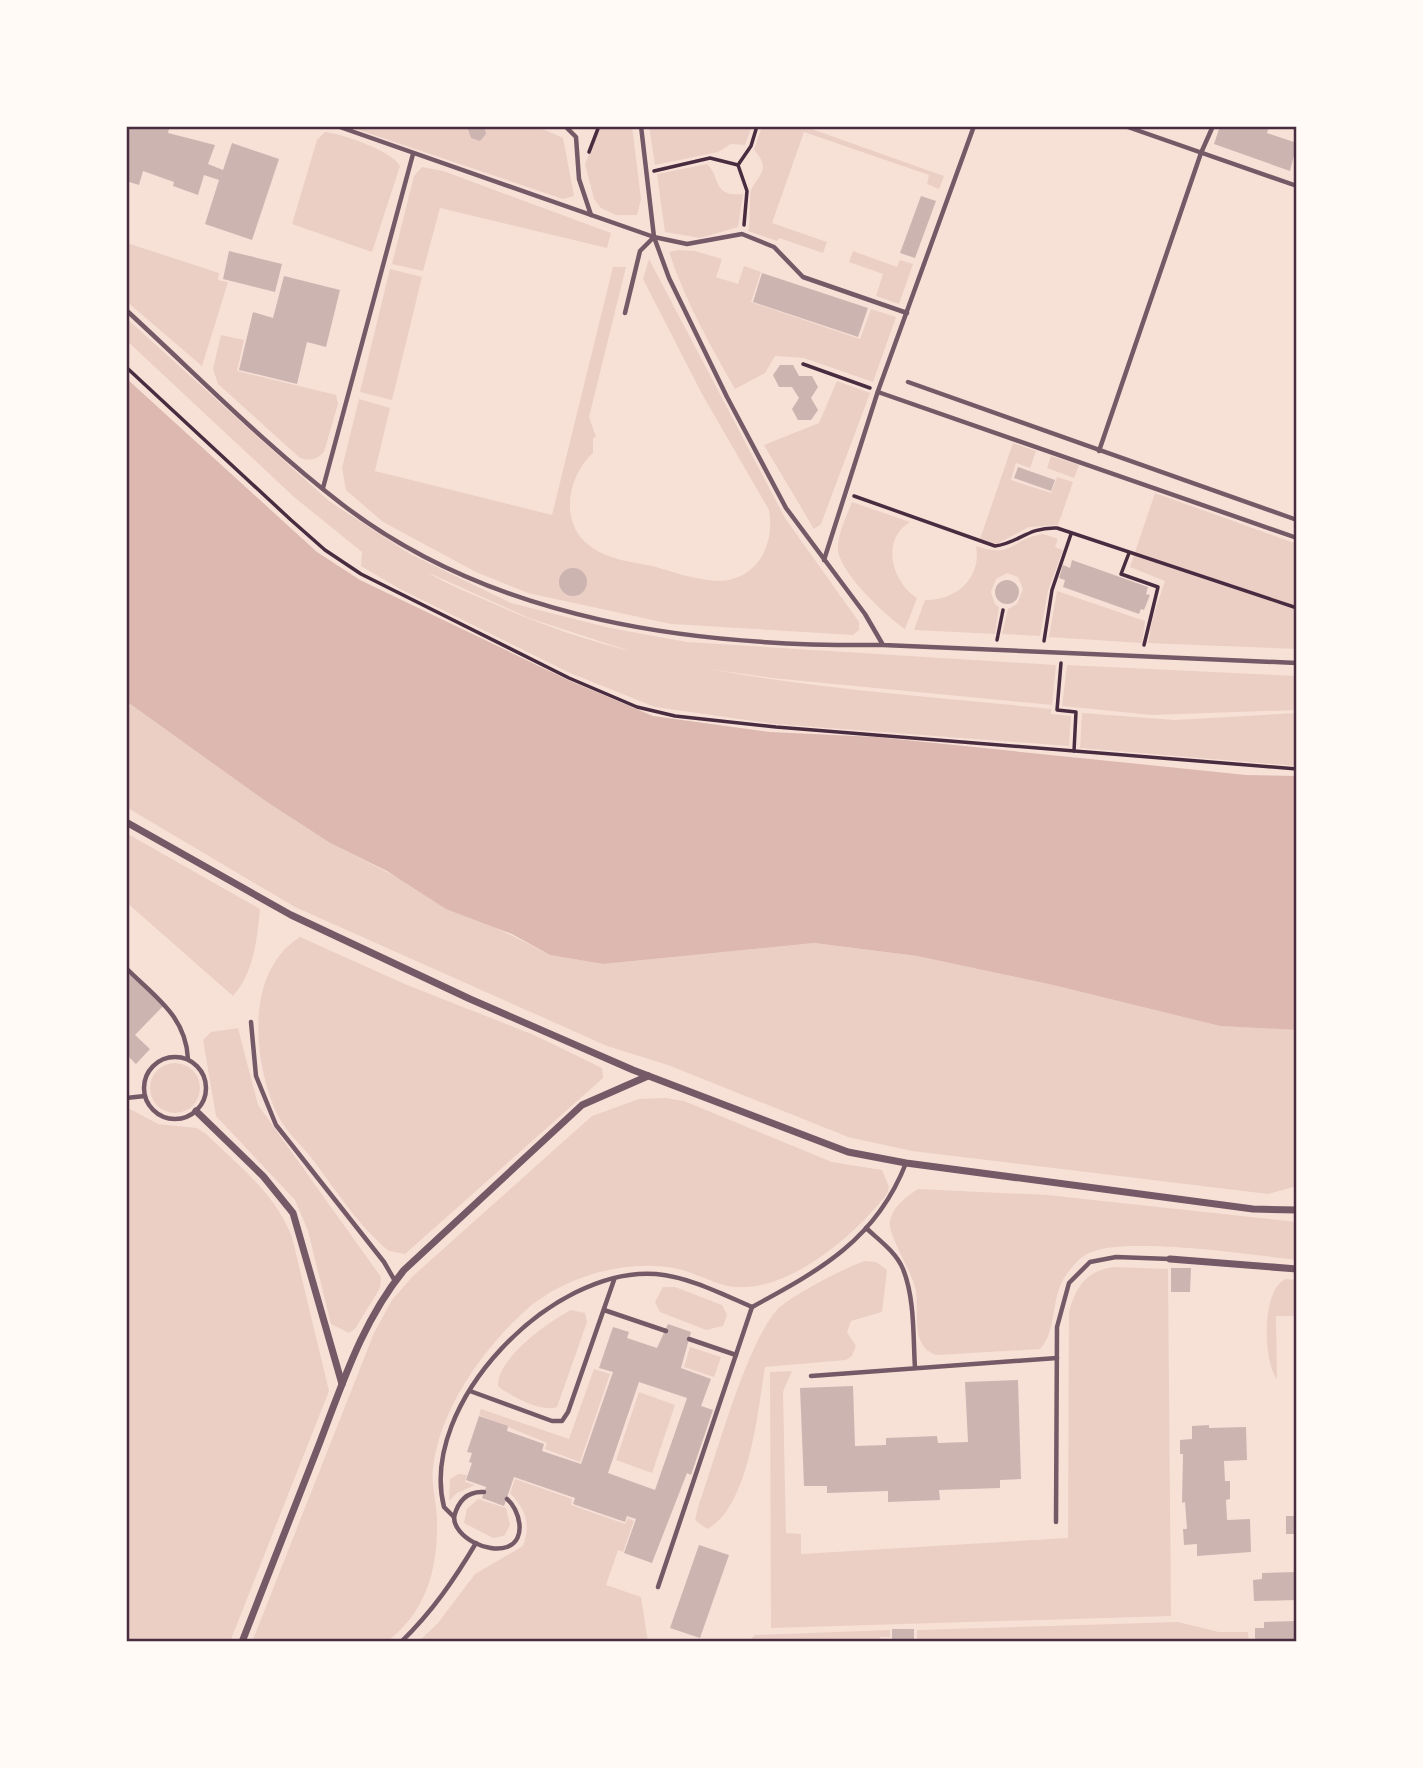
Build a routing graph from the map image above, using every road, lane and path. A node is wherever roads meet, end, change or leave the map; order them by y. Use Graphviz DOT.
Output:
graph roads {
  1 [pos="337,126"];
  2 [pos="565,126"];
  3 [pos="599,126"];
  4 [pos="641,126"];
  5 [pos="757,126"];
  6 [pos="974,126"];
  7 [pos="1125,126"];
  8 [pos="1213,126"];
  9 [pos="1201,153"];
  10 [pos="413,154"];
  11 [pos="575,156"];
  12 [pos="738,165"];
  13 [pos="647,172"];
  14 [pos="1297,186"];
  15 [pos="591,216"];
  16 [pos="742,234"];
  17 [pos="654,237"];
  18 [pos="126,310"];
  19 [pos="625,313"];
  20 [pos="907,313"];
  21 [pos="803,364"];
  22 [pos="126,366"];
  23 [pos="908,382"];
  24 [pos="878,391"];
  25 [pos="1099,451"];
  26 [pos="323,488"];
  27 [pos="846,493"];
  28 [pos="1297,520"];
  29 [pos="1071,533"];
  30 [pos="1297,538"];
  31 [pos="1129,552"];
  32 [pos="824,561"];
  33 [pos="1297,608"];
  34 [pos="1003,610"];
  35 [pos="883,645"];
  36 [pos="995,652"];
  37 [pos="1043,654"];
  38 [pos="1062,654"];
  39 [pos="1143,658"];
  40 [pos="1297,663"];
  41 [pos="1074,751"];
  42 [pos="1297,769"];
  43 [pos="126,822"];
  44 [pos="126,968"];
  45 [pos="251,1023"];
  46 [pos="188,1059"];
  47 [pos="648,1076"];
  48 [pos="145,1097"];
  49 [pos="126,1098"];
  50 [pos="196,1111"];
  51 [pos="906,1163"];
  52 [pos="1297,1210"];
  53 [pos="866,1228"];
  54 [pos="1170,1259"];
  55 [pos="1297,1269"];
  56 [pos="614,1279"];
  57 [pos="395,1281"];
  58 [pos="752,1307"];
  59 [pos="604,1310"];
  60 [pos="666,1331"];
  61 [pos="689,1339"];
  62 [pos="736,1355"];
  63 [pos="1057,1358"];
  64 [pos="915,1368"];
  65 [pos="811,1376"];
  66 [pos="342,1385"];
  67 [pos="470,1391"];
  68 [pos="484,1492"];
  69 [pos="507,1499"];
  70 [pos="454,1517"];
  71 [pos="1056,1522"];
  72 [pos="476,1543"];
  73 [pos="658,1587"];
  74 [pos="242,1642"];
  75 [pos="401,1642"];
  1 -- 10 [label="lane"];
  2 -- 11 [label="lane"];
  3 -- 11 [label="path"];
  4 -- 13 [label="lane"];
  5 -- 12 [label="path"];
  6 -- 20 [label="lane"];
  7 -- 9 [label="lane"];
  8 -- 9 [label="lane"];
  9 -- 14 [label="lane"];
  9 -- 25 [label="lane"];
  10 -- 15 [label="lane"];
  10 -- 26 [label="lane"];
  11 -- 15 [label="lane"];
  12 -- 13 [label="path"];
  12 -- 16 [label="path"];
  13 -- 17 [label="lane"];
  15 -- 17 [label="lane"];
  16 -- 17 [label="lane"];
  16 -- 20 [label="lane"];
  17 -- 19 [label="lane"];
  17 -- 32 [label="lane"];
  18 -- 26 [label="lane"];
  20 -- 24 [label="lane"];
  21 -- 24 [label="path"];
  22 -- 41 [label="path"];
  23 -- 25 [label="lane"];
  24 -- 27 [label="lane"];
  24 -- 30 [label="lane"];
  25 -- 28 [label="lane"];
  26 -- 35 [label="lane"];
  27 -- 29 [label="path"];
  27 -- 32 [label="lane"];
  29 -- 31 [label="path"];
  29 -- 37 [label="path"];
  31 -- 33 [label="path"];
  31 -- 39 [label="path"];
  32 -- 35 [label="lane"];
  34 -- 36 [label="path"];
  35 -- 36 [label="lane"];
  36 -- 37 [label="lane"];
  37 -- 38 [label="lane"];
  38 -- 39 [label="lane"];
  38 -- 41 [label="path"];
  39 -- 40 [label="lane"];
  41 -- 42 [label="path"];
  43 -- 47 [label="street"];
  44 -- 46 [label="lane"];
  45 -- 57 [label="lane"];
  46 -- 48 [label="lane"];
  46 -- 50 [label="lane"];
  47 -- 51 [label="street"];
  47 -- 57 [label="street"];
  48 -- 49 [label="lane"];
  48 -- 50 [label="lane"];
  50 -- 66 [label="street"];
  51 -- 52 [label="street"];
  51 -- 53 [label="lane"];
  53 -- 58 [label="lane"];
  53 -- 64 [label="lane"];
  54 -- 55 [label="street"];
  54 -- 63 [label="lane"];
  56 -- 58 [label="lane"];
  56 -- 59 [label="lane"];
  56 -- 67 [label="lane"];
  57 -- 66 [label="street"];
  58 -- 62 [label="lane"];
  59 -- 60 [label="lane"];
  59 -- 67 [label="lane"];
  61 -- 62 [label="lane"];
  62 -- 73 [label="lane"];
  63 -- 64 [label="lane"];
  63 -- 71 [label="lane"];
  64 -- 65 [label="lane"];
  66 -- 74 [label="street"];
  67 -- 70 [label="lane"];
  68 -- 70 [label="lane"];
  69 -- 72 [label="lane"];
  70 -- 72 [label="lane"];
  72 -- 75 [label="lane"];
}
